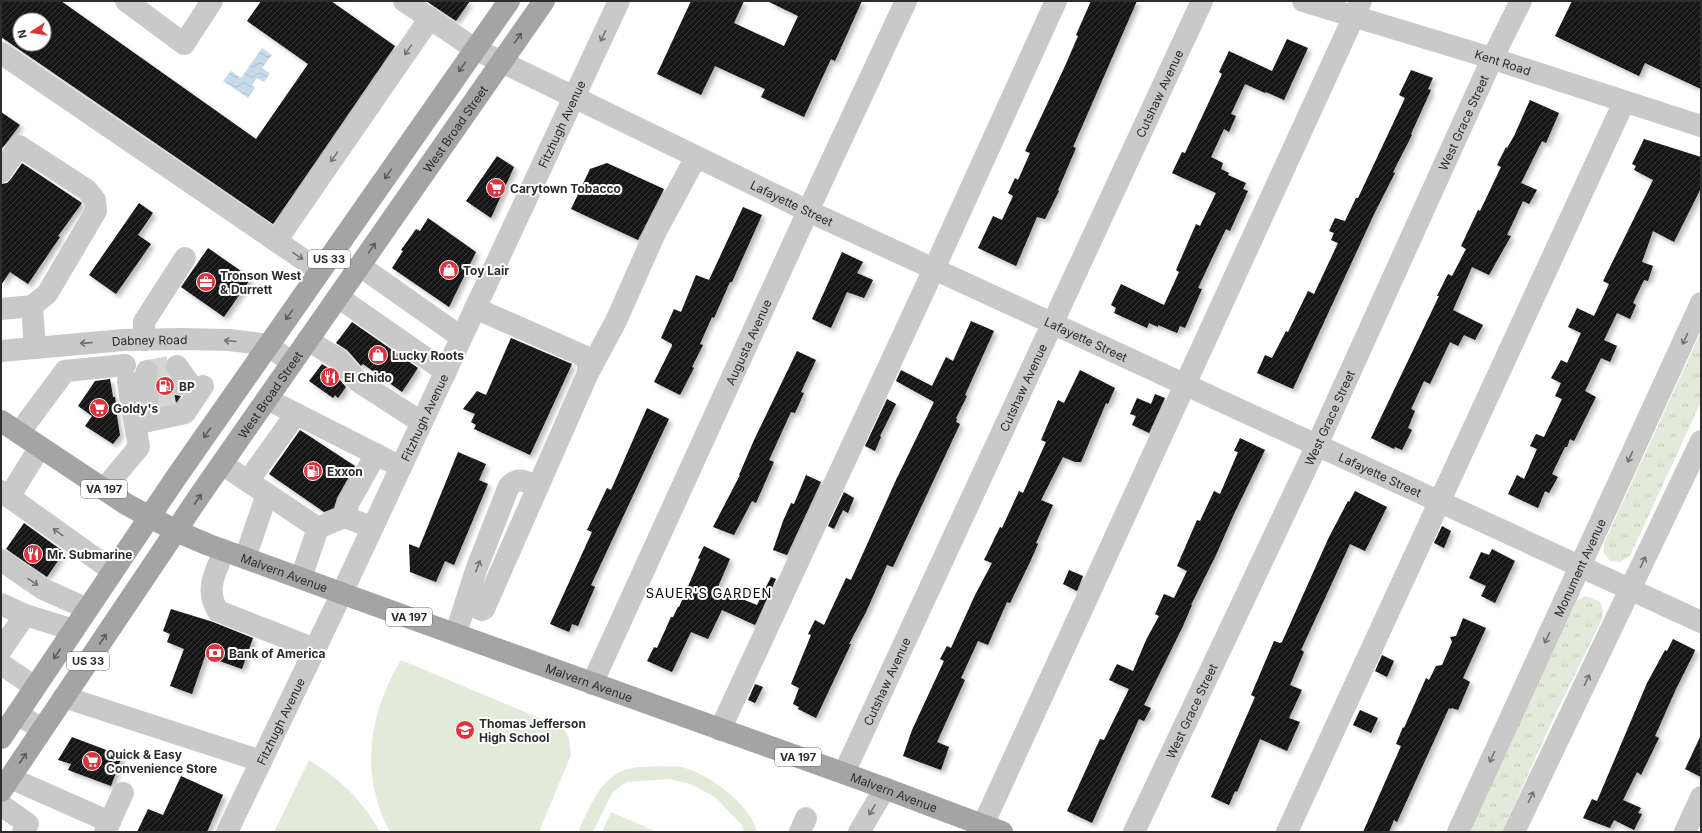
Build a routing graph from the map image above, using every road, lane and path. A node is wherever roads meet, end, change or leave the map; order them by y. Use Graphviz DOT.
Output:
graph roads {
  1 [pos="126,1"];
  2 [pos="404,1"];
  3 [pos="509,1"];
  4 [pos="544,1"];
  5 [pos="620,1"];
  6 [pos="906,1"];
  7 [pos="1056,1"];
  8 [pos="1202,1"];
  9 [pos="1303,1"];
  10 [pos="1521,1"];
  11 [pos="204,4"];
  12 [pos="1358,9"];
  13 [pos="430,18"];
  14 [pos="476,49"];
  15 [pos="1,53"];
  16 [pos="1492,59"];
  17 [pos="502,62"];
  18 [pos="573,97"];
  19 [pos="1624,102"];
  20 [pos="1701,126"];
  21 [pos="696,157"];
  22 [pos="1,172"];
  23 [pos="808,211"];
  24 [pos="274,239"];
  25 [pos="185,258"];
  26 [pos="360,266"];
  27 [pos="934,268"];
  28 [pos="320,270"];
  29 [pos="338,298"];
  30 [pos="1701,303"];
  31 [pos="32,306"];
  32 [pos="475,308"];
  33 [pos="1,309"];
  34 [pos="1053,322"];
  35 [pos="461,337"];
  36 [pos="134,340"];
  37 [pos="308,340"];
  38 [pos="268,345"];
  39 [pos="35,348"];
  40 [pos="1,351"];
  41 [pos="292,363"];
  42 [pos="125,365"];
  43 [pos="446,372"];
  44 [pos="588,373"];
  45 [pos="1185,384"];
  46 [pos="267,399"];
  47 [pos="227,405"];
  48 [pos="296,414"];
  49 [pos="1,421"];
  50 [pos="422,422"];
  51 [pos="135,424"];
  52 [pos="19,433"];
  53 [pos="1701,441"];
  54 [pos="1317,445"];
  55 [pos="40,447"];
  56 [pos="376,454"];
  57 [pos="222,464"];
  58 [pos="401,467"];
  59 [pos="248,481"];
  60 [pos="104,489"];
  61 [pos="5,494"];
  62 [pos="267,494"];
  63 [pos="1441,501"];
  64 [pos="344,517"];
  65 [pos="150,518"];
  66 [pos="372,527"];
  67 [pos="318,528"];
  68 [pos="176,531"];
  69 [pos="224,551"];
  70 [pos="245,558"];
  71 [pos="1,560"];
  72 [pos="1580,566"];
  73 [pos="113,571"];
  74 [pos="302,578"];
  75 [pos="1630,590"];
  76 [pos="342,593"];
  77 [pos="1,604"];
  78 [pos="88,609"];
  79 [pos="25,615"];
  80 [pos="1701,622"];
  81 [pos="74,630"];
  82 [pos="456,633"];
  83 [pos="315,649"];
  84 [pos="1,650"];
  85 [pos="1,664"];
  86 [pos="592,684"];
  87 [pos="35,687"];
  88 [pos="64,697"];
  89 [pos="7,725"];
  90 [pos="42,729"];
  91 [pos="720,730"];
  92 [pos="261,761"];
  93 [pos="844,773"];
  94 [pos="5,784"];
  95 [pos="885,788"];
  96 [pos="45,793"];
  97 [pos="123,793"];
  98 [pos="1701,796"];
  99 [pos="1,806"];
  100 [pos="108,827"];
  101 [pos="26,828"];
  102 [pos="993,829"];
  103 [pos="227,832"];
  104 [pos="859,832"];
  105 [pos="1134,832"];
  106 [pos="1287,832"];
  107 [pos="1458,832"];
  108 [pos="1514,832"];
  109 [pos="1685,832"];
  1 -- 11 [label="street"];
  2 -- 13 [label="street, Lafayette Street"];
  3 -- 14 [label="main road, US 33"];
  17 -- 4 [label="main road, West Broad Street / US 33, one-way"];
  5 -- 18 [label="street, Fitzhugh Avenue, one-way"];
  6 -- 23 [label="street, Augusta Avenue"];
  7 -- 27 [label="street"];
  8 -- 34 [label="street, Cutshaw Avenue"];
  9 -- 12 [label="street, Kent Road"];
  10 -- 16 [label="street, West Grace Street"];
  12 -- 16 [label="street, Kent Road"];
  12 -- 45 [label="street"];
  13 -- 14 [label="street, Lafayette Street"];
  13 -- 24 [label="street, one-way"];
  14 -- 17 [label="street, Lafayette Street"];
  14 -- 28 [label="main road, US 33, one-way"];
  15 -- 24 [label="street"];
  16 -- 19 [label="street, Kent Road"];
  16 -- 54 [label="street, West Grace Street"];
  17 -- 18 [label="street, Lafayette Street"];
  26 -- 17 [label="main road, West Broad Street / US 33, one-way"];
  18 -- 21 [label="street, Lafayette Street"];
  18 -- 32 [label="street, Fitzhugh Avenue"];
  19 -- 20 [label="street, Kent Road"];
  19 -- 63 [label="street"];
  21 -- 23 [label="street, Lafayette Street"];
  21 -- 44 [label="street"];
  22 -- 31 [label="street"];
  23 -- 27 [label="street, Lafayette Street"];
  23 -- 86 [label="street, Augusta Avenue"];
  24 -- 28 [label="street, one-way"];
  25 -- 36 [label="street"];
  26 -- 29 [label="main road, West Broad Street / US 33"];
  26 -- 35 [label="street"];
  27 -- 34 [label="street, Lafayette Street"];
  27 -- 91 [label="street"];
  28 -- 38 [label="main road, US 33, one-way"];
  29 -- 37 [label="main road, West Broad Street / US 33"];
  29 -- 43 [label="street"];
  30 -- 72 [label="street, Monument Avenue, one-way"];
  31 -- 33 [label="street"];
  31 -- 39 [label="street"];
  32 -- 35 [label="street, Fitzhugh Avenue"];
  32 -- 44 [label="street"];
  34 -- 45 [label="street, Lafayette Street"];
  34 -- 93 [label="street, Cutshaw Avenue"];
  35 -- 43 [label="street, Fitzhugh Avenue"];
  38 -- 36 [label="street, Dabney Road, one-way"];
  36 -- 39 [label="street, Dabney Road, one-way"];
  36 -- 42 [label="street"];
  37 -- 41 [label="main road, West Broad Street / US 33"];
  37 -- 50 [label="street"];
  38 -- 41 [label="street, Dabney Road"];
  38 -- 47 [label="main road, US 33"];
  39 -- 40 [label="street, Dabney Road"];
  41 -- 46 [label="main road, West Broad Street / US 33"];
  42 -- 51 [label="street"];
  42 -- 52 [label="street"];
  43 -- 50 [label="street, Fitzhugh Avenue"];
  44 -- 82 [label="street"];
  45 -- 54 [label="street, Lafayette Street"];
  45 -- 102 [label="street"];
  46 -- 48 [label="street"];
  46 -- 57 [label="main road, West Broad Street / US 33"];
  47 -- 51 [label="street"];
  47 -- 65 [label="main road, US 33, one-way"];
  48 -- 56 [label="street"];
  48 -- 59 [label="street"];
  49 -- 52 [label="main road, VA 197"];
  50 -- 58 [label="street, Fitzhugh Avenue"];
  51 -- 60 [label="street"];
  52 -- 55 [label="main road, VA 197"];
  75 -- 53 [label="street, one-way"];
  54 -- 63 [label="street, Lafayette Street"];
  54 -- 105 [label="street, West Grace Street"];
  55 -- 60 [label="main road, VA 197"];
  55 -- 61 [label="street"];
  56 -- 58 [label="street"];
  56 -- 64 [label="street"];
  57 -- 59 [label="street"];
  68 -- 57 [label="main road, West Broad Street / US 33, one-way"];
  58 -- 66 [label="street, Fitzhugh Avenue"];
  59 -- 62 [label="street"];
  60 -- 65 [label="main road, VA 197"];
  73 -- 61 [label="street, one-way"];
  62 -- 67 [label="street"];
  62 -- 70 [label="street"];
  63 -- 72 [label="street, Lafayette Street"];
  63 -- 106 [label="street"];
  64 -- 66 [label="street"];
  64 -- 67 [label="street"];
  65 -- 68 [label="main road, VA 197"];
  65 -- 73 [label="main road, US 33"];
  66 -- 76 [label="street, Fitzhugh Avenue"];
  67 -- 74 [label="street"];
  68 -- 69 [label="main road, Malvern Avenue / VA 197"];
  88 -- 68 [label="main road, West Broad Street / US 33, one-way"];
  69 -- 70 [label="main road, Malvern Avenue / VA 197"];
  69 -- 83 [label="street"];
  70 -- 74 [label="main road, Malvern Avenue / VA 197"];
  71 -- 78 [label="street, one-way"];
  72 -- 75 [label="street, Lafayette Street"];
  72 -- 107 [label="street, Monument Avenue, one-way"];
  73 -- 78 [label="main road, US 33"];
  74 -- 76 [label="main road, Malvern Avenue / VA 197"];
  75 -- 80 [label="street, Lafayette Street"];
  108 -- 75 [label="street, one-way"];
  76 -- 82 [label="main road, Malvern Avenue / VA 197"];
  76 -- 83 [label="street, Fitzhugh Avenue"];
  77 -- 79 [label="street"];
  78 -- 81 [label="main road, US 33"];
  79 -- 81 [label="street"];
  79 -- 84 [label="street"];
  81 -- 87 [label="main road, US 33, one-way"];
  82 -- 86 [label="main road, Malvern Avenue / VA 197"];
  83 -- 92 [label="street, Fitzhugh Avenue"];
  85 -- 87 [label="street"];
  86 -- 91 [label="main road, Malvern Avenue / VA 197"];
  87 -- 89 [label="main road, US 33"];
  88 -- 90 [label="main road, West Broad Street / US 33"];
  88 -- 92 [label="street"];
  89 -- 90 [label="street"];
  94 -- 90 [label="main road, West Broad Street / US 33, one-way"];
  91 -- 93 [label="main road, Malvern Avenue / VA 197"];
  92 -- 103 [label="street, Fitzhugh Avenue"];
  93 -- 95 [label="main road, Malvern Avenue / VA 197"];
  94 -- 96 [label="street"];
  95 -- 102 [label="main road, Malvern Avenue / VA 197"];
  95 -- 104 [label="street, one-way"];
  96 -- 100 [label="street"];
  96 -- 101 [label="street"];
  97 -- 100 [label="street"];
  98 -- 109 [label="street"];
  99 -- 101 [label="street"];
}
